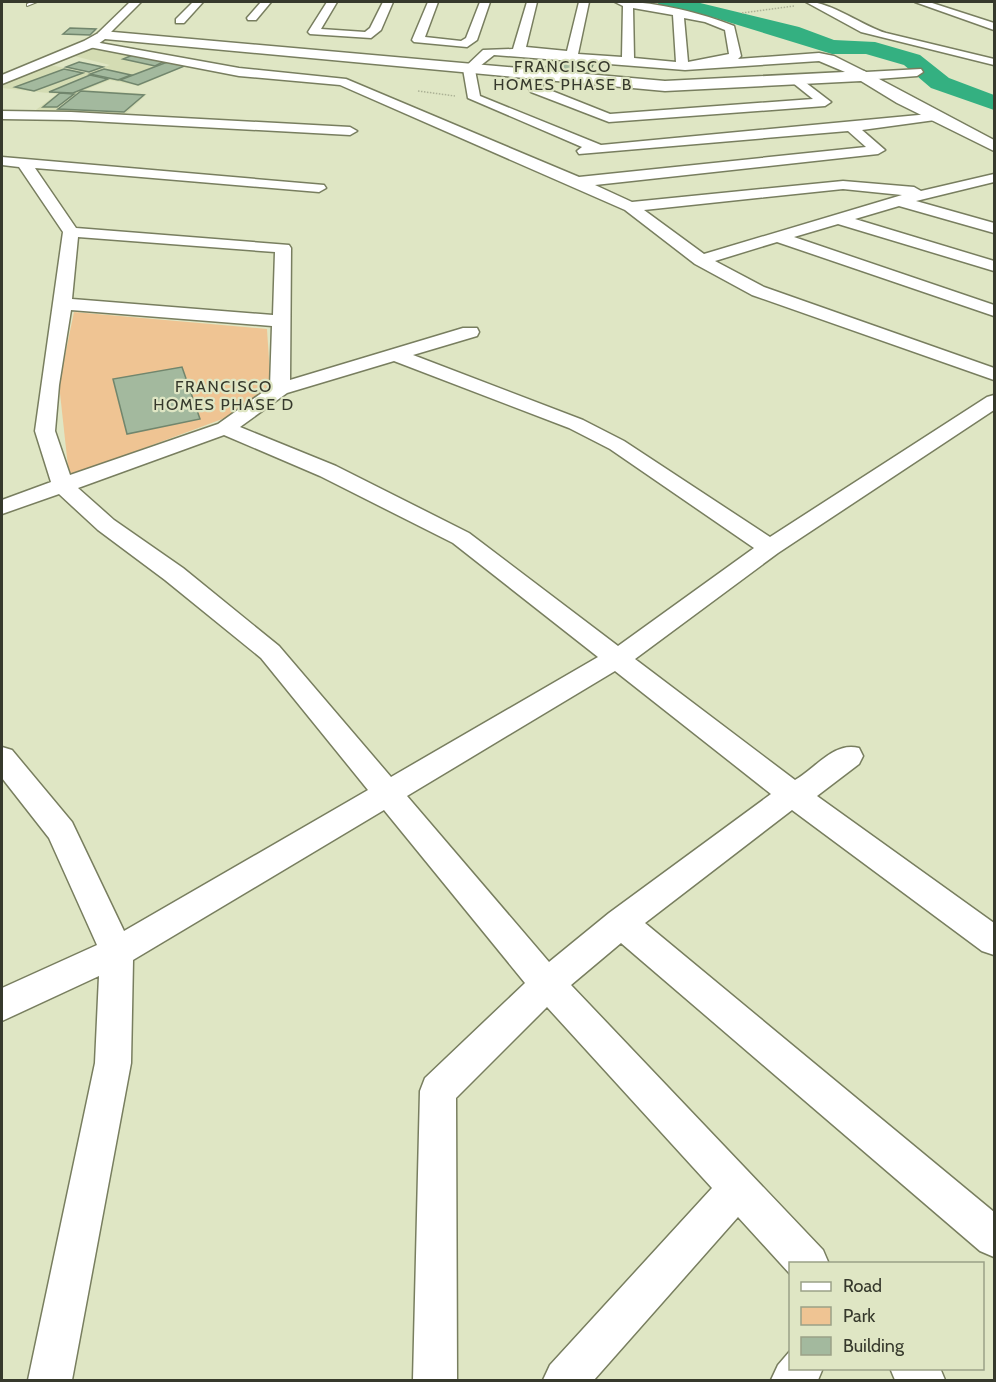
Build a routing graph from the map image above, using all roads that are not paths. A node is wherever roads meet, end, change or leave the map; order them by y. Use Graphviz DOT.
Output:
graph roads {
  1 [pos="136,2"];
  2 [pos="198,2"];
  3 [pos="266,2"];
  4 [pos="332,2"];
  5 [pos="388,2"];
  6 [pos="433,2"];
  7 [pos="485,2"];
  8 [pos="532,2"];
  9 [pos="584,2"];
  10 [pos="624,2"];
  11 [pos="920,2"];
  12 [pos="813,3"];
  13 [pos="678,12"];
  14 [pos="252,18"];
  15 [pos="180,21"];
  16 [pos="994,27"];
  17 [pos="102,35"];
  18 [pos="947,38"];
  19 [pos="89,44"];
  20 [pos="924,46"];
  21 [pos="572,55"];
  22 [pos="628,60"];
  23 [pos="682,62"];
  24 [pos="994,62"];
  25 [pos="469,69"];
  26 [pos="916,72"];
  27 [pos="541,76"];
  28 [pos="864,76"];
  29 [pos="2,80"];
  30 [pos="796,80"];
  31 [pos="2,115"];
  32 [pos="935,117"];
  33 [pos="851,127"];
  34 [pos="350,131"];
  35 [pos="994,146"];
  36 [pos="600,150"];
  37 [pos="568,152"];
  38 [pos="546,154"];
  39 [pos="514,156"];
  40 [pos="13,162"];
  41 [pos="994,178"];
  42 [pos="577,182"];
  43 [pos="320,188"];
  44 [pos="924,194"];
  45 [pos="898,201"];
  46 [pos="630,207"];
  47 [pos="838,219"];
  48 [pos="994,228"];
  49 [pos="70,232"];
  50 [pos="777,237"];
  51 [pos="701,260"];
  52 [pos="994,266"];
  53 [pos="63,304"];
  54 [pos="994,311"];
  55 [pos="280,321"];
  56 [pos="470,332"];
  57 [pos="396,355"];
  58 [pos="994,374"];
  59 [pos="280,389"];
  60 [pos="994,401"];
  61 [pos="225,428"];
  62 [pos="64,487"];
  63 [pos="2,507"];
  64 [pos="770,548"];
  65 [pos="615,659"];
  66 [pos="849,756"];
  67 [pos="2,758"];
  68 [pos="389,794"];
  69 [pos="792,794"];
  70 [pos="621,923"];
  71 [pos="994,942"];
  72 [pos="117,952"];
  73 [pos="547,984"];
  74 [pos="2,1005"];
  75 [pos="738,1188"];
  76 [pos="994,1237"];
  77 [pos="808,1262"];
  78 [pos="50,1380"];
  79 [pos="435,1380"];
  80 [pos="565,1380"];
  1 -- 17 [label="street"];
  2 -- 15 [label="street"];
  3 -- 14 [label="street"];
  4 -- 5 [label="street"];
  6 -- 7 [label="street"];
  8 -- 21 [label="street"];
  9 -- 21 [label="street"];
  10 -- 13 [label="street"];
  10 -- 22 [label="street"];
  11 -- 16 [label="street"];
  12 -- 20 [label="street"];
  13 -- 23 [label="street"];
  13 -- 23 [label="street"];
  17 -- 19 [label="street"];
  17 -- 25 [label="street"];
  18 -- 20 [label="street"];
  19 -- 29 [label="street"];
  19 -- 39 [label="street"];
  20 -- 24 [label="street"];
  21 -- 22 [label="street"];
  22 -- 23 [label="street"];
  25 -- 27 [label="street"];
  25 -- 28 [label="street"];
  25 -- 36 [label="street"];
  26 -- 28 [label="street"];
  27 -- 30 [label="street"];
  27 -- 30 [label="street"];
  28 -- 30 [label="street"];
  28 -- 32 [label="street"];
  31 -- 34 [label="street"];
  32 -- 33 [label="street"];
  32 -- 35 [label="street"];
  33 -- 36 [label="street"];
  33 -- 42 [label="street"];
  36 -- 37 [label="street"];
  38 -- 39 [label="street"];
  39 -- 42 [label="street"];
  40 -- 43 [label="street"];
  40 -- 49 [label="street"];
  41 -- 44 [label="street"];
  42 -- 46 [label="street"];
  44 -- 45 [label="street"];
  44 -- 46 [label="street"];
  45 -- 47 [label="street"];
  45 -- 48 [label="street"];
  46 -- 51 [label="street"];
  47 -- 50 [label="street"];
  47 -- 52 [label="street"];
  49 -- 53 [label="street"];
  49 -- 55 [label="street"];
  50 -- 51 [label="street"];
  50 -- 54 [label="street"];
  51 -- 58 [label="street"];
  53 -- 55 [label="street"];
  53 -- 62 [label="street"];
  55 -- 59 [label="street"];
  56 -- 57 [label="street"];
  57 -- 59 [label="street"];
  57 -- 64 [label="street"];
  59 -- 61 [label="street"];
  60 -- 64 [label="street"];
  61 -- 62 [label="street"];
  61 -- 65 [label="street"];
  62 -- 63 [label="street"];
  62 -- 68 [label="street"];
  64 -- 65 [label="street"];
  65 -- 68 [label="street"];
  65 -- 69 [label="street"];
  66 -- 69 [label="street"];
  67 -- 72 [label="street"];
  68 -- 72 [label="street"];
  68 -- 73 [label="street"];
  69 -- 70 [label="street"];
  69 -- 71 [label="street"];
  70 -- 73 [label="street"];
  70 -- 76 [label="street"];
  72 -- 74 [label="street"];
  72 -- 78 [label="street"];
  73 -- 75 [label="street"];
  73 -- 79 [label="street"];
  75 -- 77 [label="street"];
  75 -- 80 [label="street"];
}
